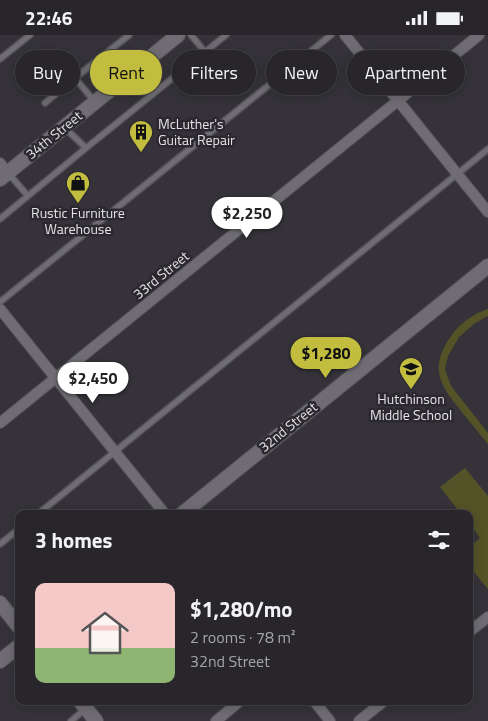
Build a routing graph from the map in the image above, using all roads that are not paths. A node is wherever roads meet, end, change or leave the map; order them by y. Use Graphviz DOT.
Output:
graph roads {
  1 [pos="30,35"];
  2 [pos="129,35"];
  3 [pos="178,35"];
  4 [pos="190,35"];
  5 [pos="226,35"];
  6 [pos="331,35"];
  7 [pos="345,35"];
  8 [pos="479,35"];
  9 [pos="202,50"];
  10 [pos="208,50"];
  11 [pos="0,59"];
  12 [pos="80,74"];
  13 [pos="172,79"];
  14 [pos="80,84"];
  15 [pos="55,95"];
  16 [pos="398,101"];
  17 [pos="94,102"];
  18 [pos="45,103"];
  19 [pos="64,127"];
  20 [pos="86,148"];
  21 [pos="488,149"];
  22 [pos="3,172"];
  23 [pos="457,174"];
  24 [pos="28,196"];
  25 [pos="488,212"];
  26 [pos="0,219"];
  27 [pos="488,266"];
  28 [pos="0,303"];
  29 [pos="0,309"];
  30 [pos="55,378"];
  31 [pos="0,423"];
  32 [pos="115,451"];
  33 [pos="43,510"];
  34 [pos="162,510"];
  35 [pos="187,510"];
  36 [pos="15,532"];
  37 [pos="0,544"];
  38 [pos="0,603"];
  39 [pos="488,617"];
  40 [pos="15,622"];
  41 [pos="473,626"];
  42 [pos="15,649"];
  43 [pos="0,661"];
  44 [pos="86,705"];
  45 [pos="88,705"];
  46 [pos="235,705"];
  47 [pos="317,705"];
  48 [pos="379,705"];
  49 [pos="71,721"];
  50 [pos="96,721"];
  51 [pos="216,721"];
  52 [pos="330,721"];
  53 [pos="359,721"];
  1 -- 11 [label="lane"];
  2 -- 12 [label="lane"];
  3 -- 17 [label="street, 34th Street"];
  4 -- 9 [label="lane"];
  5 -- 10 [label="lane"];
  6 -- 28 [label="lane"];
  7 -- 16 [label="street"];
  8 -- 16 [label="street, 33rd Street"];
  13 -- 20 [label="lane"];
  14 -- 17 [label="lane"];
  15 -- 18 [label="lane"];
  16 -- 23 [label="street"];
  16 -- 30 [label="street, 33rd Street"];
  17 -- 19 [label="street, 34th Street"];
  19 -- 20 [label="lane"];
  19 -- 22 [label="street, 34th Street"];
  20 -- 24 [label="lane"];
  21 -- 23 [label="lane"];
  22 -- 24 [label="lane"];
  23 -- 25 [label="street"];
  23 -- 32 [label="lane"];
  24 -- 26 [label="lane"];
  27 -- 35 [label="street, 32nd Street"];
  29 -- 30 [label="street"];
  30 -- 31 [label="street, 33rd Street"];
  30 -- 32 [label="street"];
  32 -- 33 [label="lane"];
  32 -- 34 [label="street"];
  36 -- 37 [label="lane"];
  38 -- 40 [label="street"];
  39 -- 41 [label="street"];
  42 -- 43 [label="street"];
  44 -- 49 [label="lane"];
  45 -- 50 [label="street"];
  46 -- 51 [label="street"];
  47 -- 52 [label="street"];
  48 -- 53 [label="street"];
}
